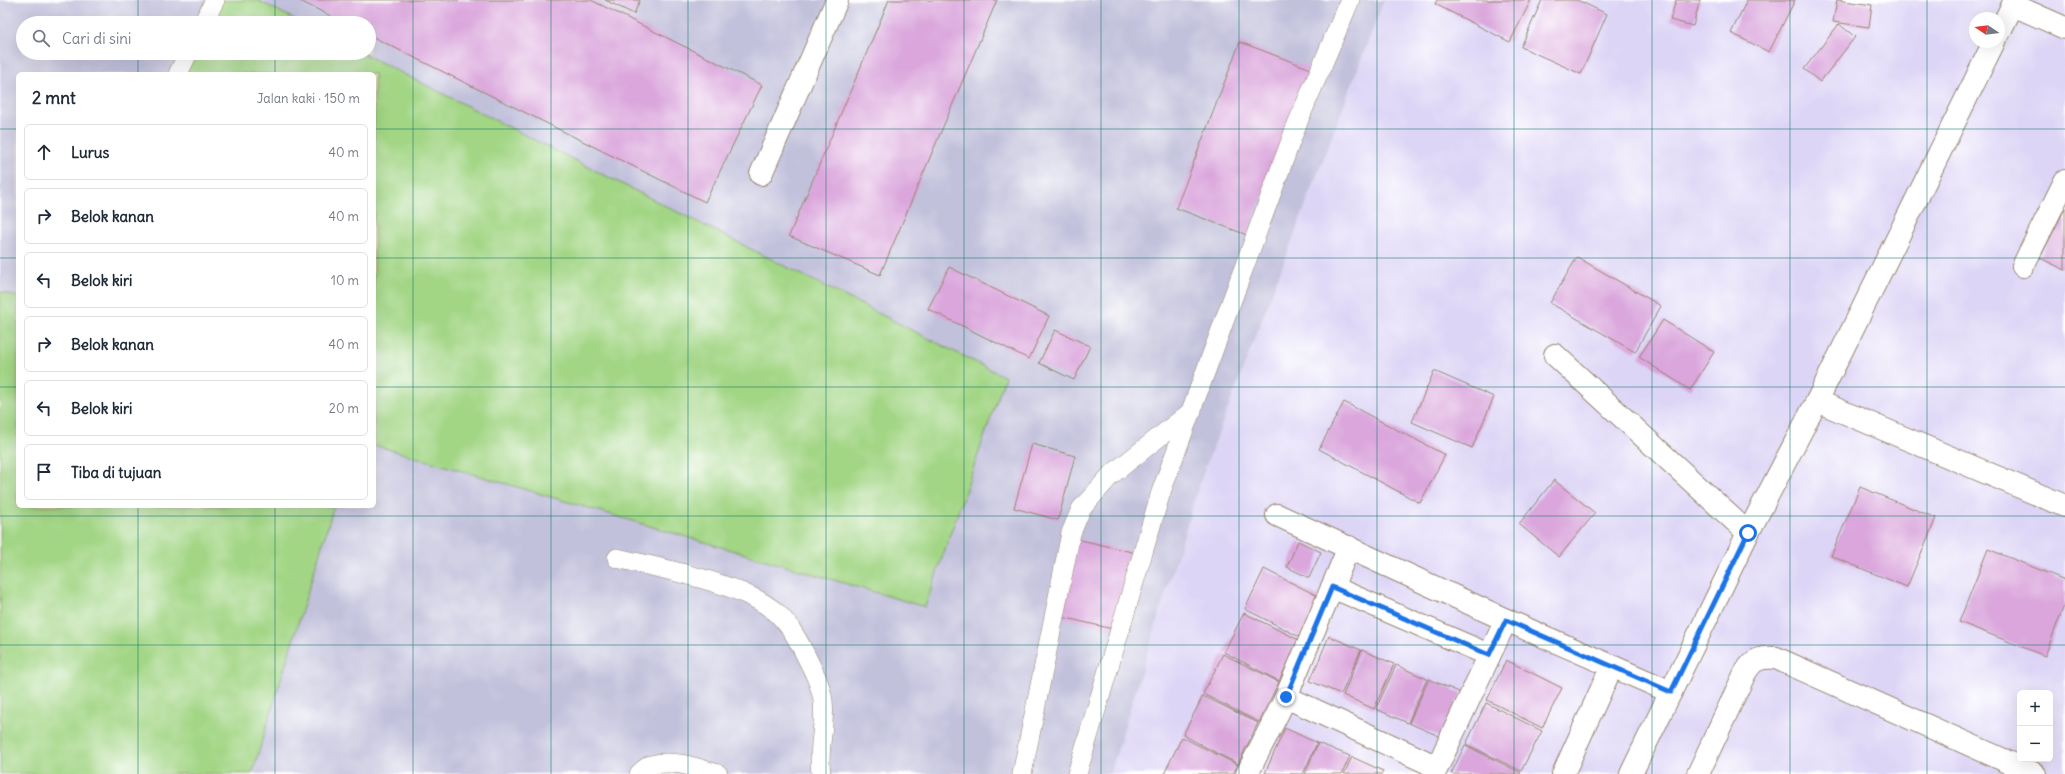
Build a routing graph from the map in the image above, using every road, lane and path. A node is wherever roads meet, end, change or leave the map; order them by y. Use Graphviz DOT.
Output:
graph roads {
  1 [pos="215,0"];
  2 [pos="837,0"];
  3 [pos="1350,0"];
  4 [pos="2014,2"];
  5 [pos="207,16"];
  6 [pos="2005,21"];
  7 [pos="2065,28"];
  8 [pos="1991,48"];
  9 [pos="185,60"];
  10 [pos="179,72"];
  11 [pos="761,174"];
  12 [pos="2065,181"];
  13 [pos="2023,266"];
  14 [pos="1555,355"];
  15 [pos="1817,401"];
  16 [pos="1192,411"];
  17 [pos="2065,506"];
  18 [pos="1277,515"];
  19 [pos="1748,533"];
  20 [pos="1349,547"];
  21 [pos="617,558"];
  22 [pos="1332,587"];
  23 [pos="1506,620"];
  24 [pos="1489,655"];
  25 [pos="1612,666"];
  26 [pos="1671,692"];
  27 [pos="1286,697"];
  28 [pos="1435,770"];
  29 [pos="639,774"];
  30 [pos="718,774"];
  31 [pos="821,774"];
  32 [pos="1022,774"];
  33 [pos="1077,774"];
  34 [pos="1247,774"];
  35 [pos="1563,774"];
  36 [pos="1631,774"];
  37 [pos="1698,774"];
  38 [pos="2035,774"];
  1 -- 5 [label="lane"];
  2 -- 11 [label="street"];
  3 -- 16 [label="lane"];
  4 -- 6 [label="street"];
  4 -- 7 [label="street"];
  8 -- 15 [label="street"];
  9 -- 10 [label="lane"];
  12 -- 13 [label="street"];
  14 -- 19 [label="street"];
  15 -- 17 [label="street"];
  15 -- 19 [label="street"];
  16 -- 32 [label="lane"];
  16 -- 33 [label="lane"];
  18 -- 20 [label="street"];
  19 -- 26 [label="street"];
  20 -- 22 [label="street"];
  20 -- 23 [label="street"];
  21 -- 31 [label="lane"];
  22 -- 24 [label="street"];
  22 -- 27 [label="street"];
  23 -- 24 [label="street"];
  23 -- 25 [label="street"];
  24 -- 28 [label="street"];
  25 -- 26 [label="street"];
  25 -- 35 [label="street"];
  26 -- 36 [label="street"];
  27 -- 28 [label="street"];
  27 -- 34 [label="street"];
  29 -- 30 [label="lane"];
  37 -- 38 [label="street"];
}
